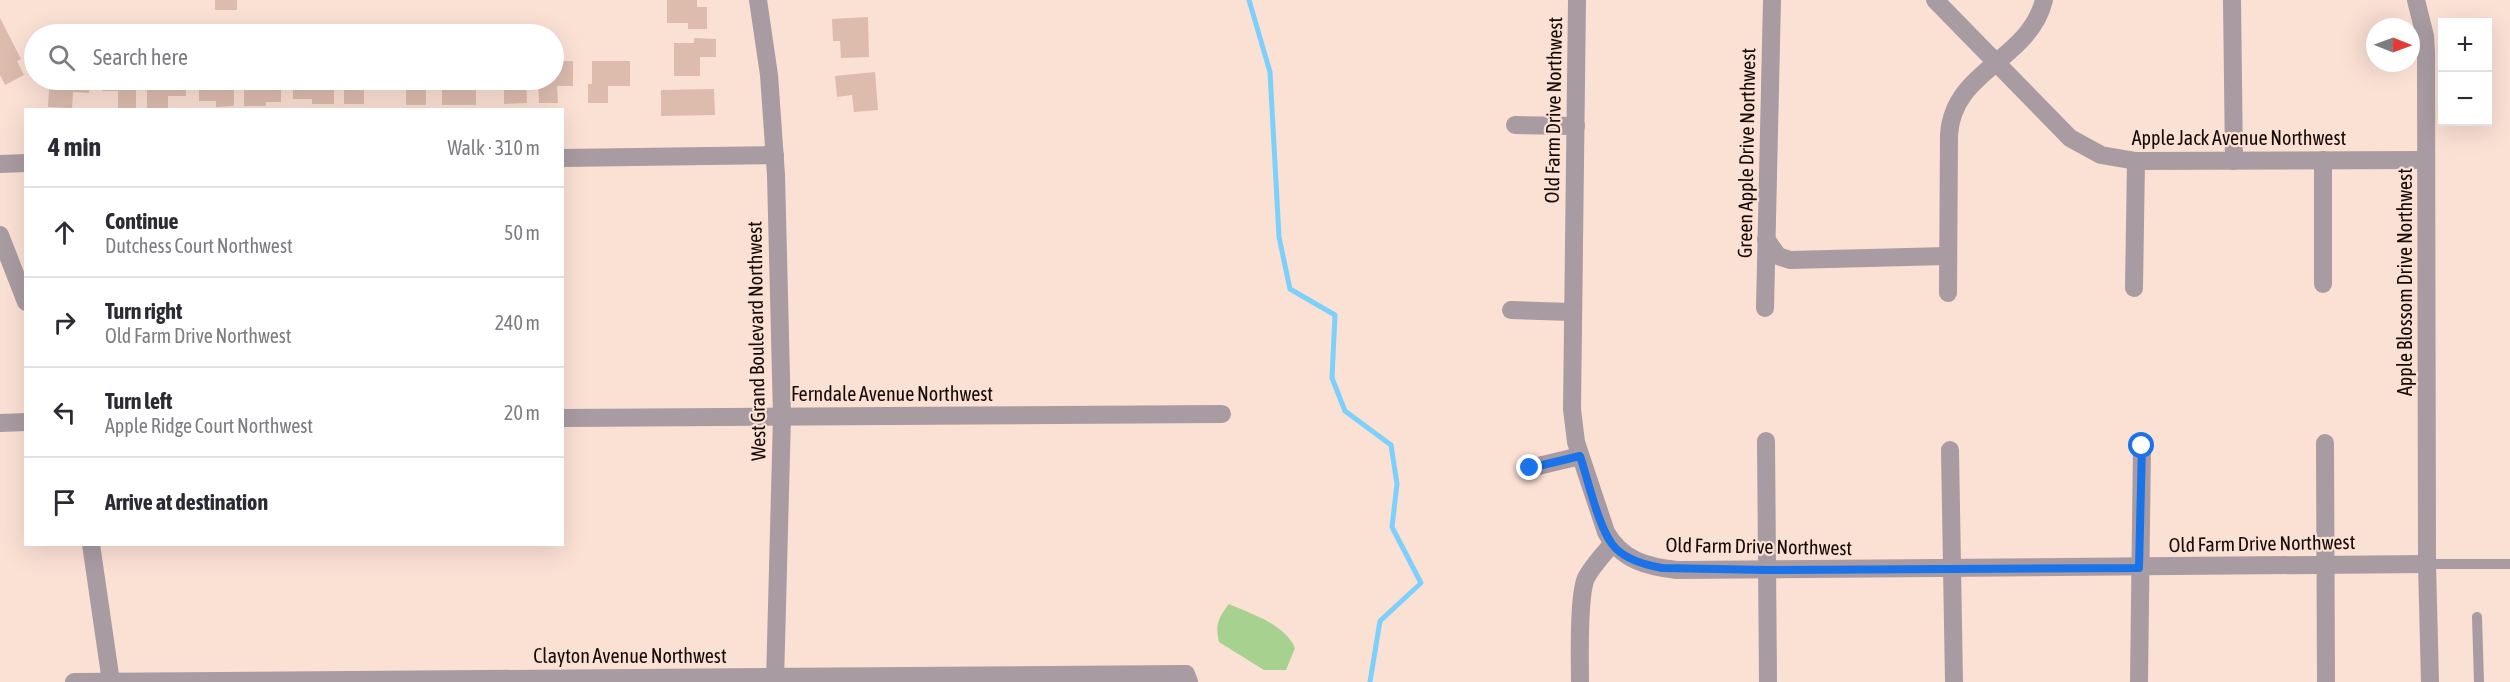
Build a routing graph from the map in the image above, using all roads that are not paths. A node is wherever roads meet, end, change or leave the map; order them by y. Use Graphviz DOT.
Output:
graph roads {
  1 [pos="758,0"];
  2 [pos="1577,0"];
  3 [pos="1772,0"];
  4 [pos="1935,0"];
  5 [pos="2044,0"];
  6 [pos="2232,0"];
  7 [pos="2416,0"];
  8 [pos="1996,63"];
  9 [pos="1515,125"];
  10 [pos="1576,126"];
  11 [pos="776,155"];
  12 [pos="564,158"];
  13 [pos="2323,160"];
  14 [pos="2426,160"];
  15 [pos="2136,161"];
  16 [pos="2235,161"];
  17 [pos="24,163"];
  18 [pos="0,164"];
  19 [pos="0,235"];
  20 [pos="1766,239"];
  21 [pos="1947,256"];
  22 [pos="2324,284"];
  23 [pos="2134,288"];
  24 [pos="1948,293"];
  25 [pos="24,297"];
  26 [pos="1765,308"];
  27 [pos="1511,310"];
  28 [pos="1572,312"];
  29 [pos="1222,414"];
  30 [pos="782,416"];
  31 [pos="564,418"];
  32 [pos="24,422"];
  33 [pos="0,423"];
  34 [pos="1766,441"];
  35 [pos="2325,443"];
  36 [pos="2142,446"];
  37 [pos="1950,450"];
  38 [pos="1580,456"];
  39 [pos="1530,468"];
  40 [pos="1612,544"];
  41 [pos="91,546"];
  42 [pos="2427,564"];
  43 [pos="2510,564"];
  44 [pos="2325,565"];
  45 [pos="2139,568"];
  46 [pos="1952,569"];
  47 [pos="1767,570"];
  48 [pos="2478,617"];
  49 [pos="1188,678"];
  50 [pos="775,679"];
  51 [pos="74,682"];
  52 [pos="111,682"];
  53 [pos="1580,682"];
  54 [pos="1768,682"];
  55 [pos="1954,682"];
  56 [pos="2139,682"];
  57 [pos="2326,682"];
  58 [pos="2430,682"];
  59 [pos="2479,682"];
  1 -- 11 [label="street, West Grand Boulevard Northwest"];
  2 -- 10 [label="street, Old Farm Drive Northwest"];
  3 -- 20 [label="street, Green Apple Drive Northwest"];
  4 -- 8 [label="street, Apple Jack Avenue Northwest"];
  5 -- 8 [label="street"];
  6 -- 16 [label="street"];
  7 -- 14 [label="street, Apple Blossom Drive Northwest"];
  8 -- 15 [label="street, Apple Jack Avenue Northwest"];
  8 -- 21 [label="street"];
  9 -- 10 [label="street"];
  10 -- 28 [label="street, Old Farm Drive Northwest"];
  11 -- 12 [label="street"];
  11 -- 30 [label="street, West Grand Boulevard Northwest"];
  13 -- 14 [label="street, Apple Jack Avenue Northwest"];
  13 -- 16 [label="street, Apple Jack Avenue Northwest"];
  13 -- 22 [label="street"];
  14 -- 42 [label="street, Apple Blossom Drive Northwest"];
  15 -- 16 [label="street, Apple Jack Avenue Northwest"];
  15 -- 23 [label="street"];
  17 -- 18 [label="street"];
  19 -- 25 [label="street"];
  20 -- 21 [label="street"];
  20 -- 26 [label="street, Green Apple Drive Northwest"];
  21 -- 24 [label="street"];
  27 -- 28 [label="street"];
  28 -- 38 [label="street, Old Farm Drive Northwest"];
  29 -- 30 [label="street, Ferndale Avenue Northwest"];
  30 -- 31 [label="street, Ferndale Avenue Northwest"];
  30 -- 50 [label="street, West Grand Boulevard Northwest"];
  32 -- 33 [label="street"];
  34 -- 47 [label="street"];
  35 -- 44 [label="street"];
  36 -- 45 [label="street"];
  37 -- 46 [label="street"];
  38 -- 39 [label="street"];
  38 -- 40 [label="street, Old Farm Drive Northwest"];
  40 -- 47 [label="street, Old Farm Drive Northwest"];
  40 -- 53 [label="street"];
  41 -- 52 [label="street"];
  42 -- 43 [label="lane"];
  42 -- 44 [label="street, Old Farm Drive Northwest"];
  42 -- 58 [label="street, Apple Blossom Drive Northwest"];
  44 -- 45 [label="street, Old Farm Drive Northwest"];
  44 -- 57 [label="street"];
  45 -- 46 [label="street, Old Farm Drive Northwest"];
  45 -- 56 [label="street"];
  46 -- 47 [label="street, Old Farm Drive Northwest"];
  46 -- 55 [label="street"];
  47 -- 54 [label="street"];
  48 -- 59 [label="lane"];
  49 -- 50 [label="street, Clayton Avenue Northwest"];
  50 -- 52 [label="street, Clayton Avenue Northwest"];
  51 -- 52 [label="street, Clayton Avenue Northwest"];
}
